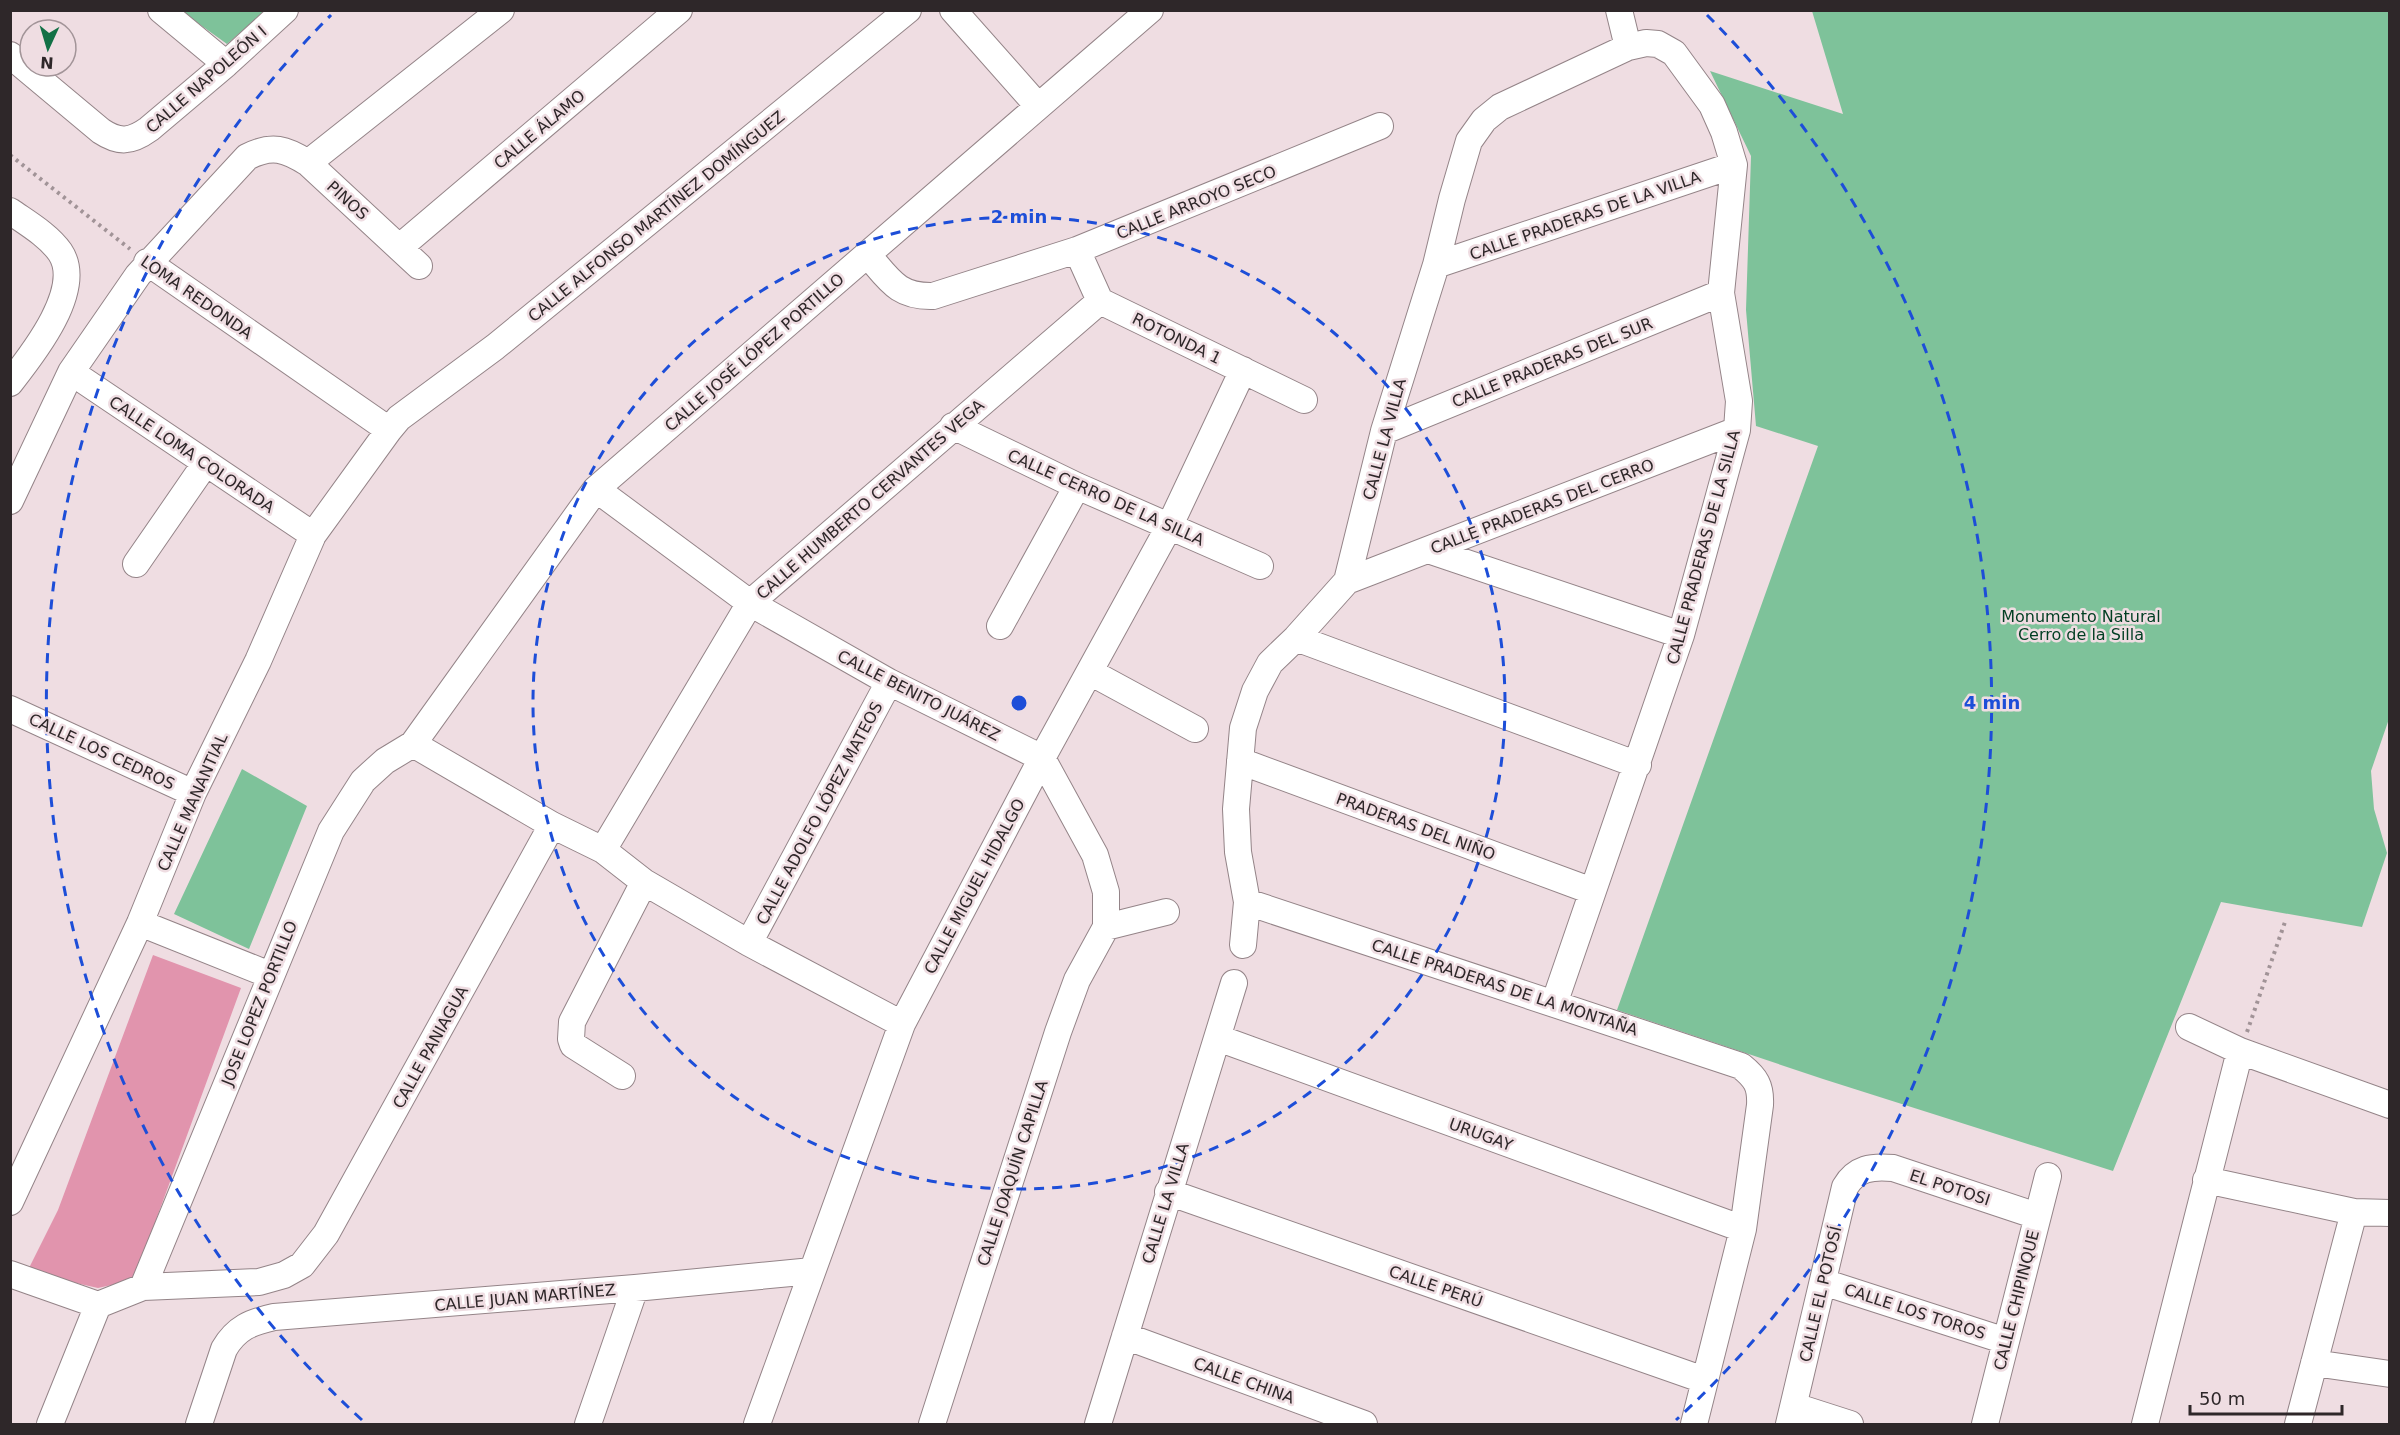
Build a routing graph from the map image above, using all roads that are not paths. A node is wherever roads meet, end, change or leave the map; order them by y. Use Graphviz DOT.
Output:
graph roads {
  1 [pos="162,10"];
  2 [pos="285,10"];
  3 [pos="501,10"];
  4 [pos="908,10"];
  5 [pos="953,10"];
  6 [pos="1619,10"];
  7 [pos="678,11"];
  8 [pos="1142,13"];
  9 [pos="1628,47"];
  10 [pos="1674,53"];
  11 [pos="10,55"];
  12 [pos="226,64"];
  13 [pos="1038,106"];
  14 [pos="1380,126"];
  15 [pos="308,163"];
  16 [pos="1734,165"];
  17 [pos="10,211"];
  18 [pos="400,247"];
  19 [pos="1077,250"];
  20 [pos="867,254"];
  21 [pos="147,262"];
  22 [pos="1436,265"];
  23 [pos="419,266"];
  24 [pos="1721,293"];
  25 [pos="1100,301"];
  26 [pos="1243,370"];
  27 [pos="71,372"];
  28 [pos="13,376"];
  29 [pos="1304,400"];
  30 [pos="394,424"];
  31 [pos="953,426"];
  32 [pos="1737,430"];
  33 [pos="1384,431"];
  34 [pos="205,464"];
  35 [pos="1077,486"];
  36 [pos="596,489"];
  37 [pos="10,501"];
  38 [pos="1170,525"];
  39 [pos="313,535"];
  40 [pos="1428,550"];
  41 [pos="136,564"];
  42 [pos="1260,566"];
  43 [pos="1347,581"];
  44 [pos="750,603"];
  45 [pos="1000,626"];
  46 [pos="1681,635"];
  47 [pos="1296,638"];
  48 [pos="1090,672"];
  49 [pos="889,682"];
  50 [pos="10,709"];
  51 [pos="1195,729"];
  52 [pos="413,744"];
  53 [pos="1042,758"];
  54 [pos="1240,761"];
  55 [pos="1638,765"];
  56 [pos="193,793"];
  57 [pos="552,825"];
  58 [pos="603,850"];
  59 [pos="644,882"];
  60 [pos="1592,891"];
  61 [pos="1247,902"];
  62 [pos="1166,912"];
  63 [pos="140,923"];
  64 [pos="1106,927"];
  65 [pos="748,943"];
  66 [pos="1243,945"];
  67 [pos="270,975"];
  68 [pos="1234,983"];
  69 [pos="1554,1004"];
  70 [pos="902,1024"];
  71 [pos="2189,1027"];
  72 [pos="1218,1038"];
  73 [pos="2240,1051"];
  74 [pos="622,1076"];
  75 [pos="2390,1105"];
  76 [pos="1862,1170"];
  77 [pos="2048,1176"];
  78 [pos="2206,1180"];
  79 [pos="1168,1192"];
  80 [pos="10,1202"];
  81 [pos="2354,1212"];
  82 [pos="2390,1213"];
  83 [pos="2037,1216"];
  84 [pos="1743,1229"];
  85 [pos="812,1271"];
  86 [pos="10,1274"];
  87 [pos="1823,1282"];
  88 [pos="143,1287"];
  89 [pos="635,1288"];
  90 [pos="98,1305"];
  91 [pos="1125,1336"];
  92 [pos="2006,1341"];
  93 [pos="2314,1363"];
  94 [pos="2390,1374"];
  95 [pos="1704,1380"];
  96 [pos="1791,1415"];
  97 [pos="50,1425"];
  98 [pos="199,1425"];
  99 [pos="588,1425"];
  100 [pos="757,1425"];
  101 [pos="932,1425"];
  102 [pos="1098,1425"];
  103 [pos="1364,1425"];
  104 [pos="1694,1425"];
  105 [pos="1850,1425"];
  106 [pos="1985,1425"];
  107 [pos="2145,1425"];
  108 [pos="2298,1425"];
  1 -- 12 [label="street"];
  2 -- 12 [label="street, CALLE NAPOLEÓN I"];
  3 -- 15 [label="street"];
  4 -- 30 [label="street, CALLE ALFONSO MARTÍNEZ DOMÍNGUEZ"];
  5 -- 13 [label="street"];
  6 -- 9 [label="street"];
  7 -- 18 [label="street, CALLE ÁLAMO"];
  8 -- 13 [label="street, CALLE JOSÉ LÓPEZ PORTILLO"];
  9 -- 10 [label="street, CALLE LA VILLA"];
  9 -- 22 [label="street, CALLE LA VILLA"];
  10 -- 16 [label="street, CALLE PRADERAS DE LA SILLA"];
  11 -- 12 [label="street, CALLE NAPOLEÓN I"];
  13 -- 20 [label="street, CALLE JOSÉ LÓPEZ PORTILLO"];
  14 -- 19 [label="street, CALLE ARROYO SECO"];
  15 -- 18 [label="street, PINOS"];
  15 -- 21 [label="street, PINOS"];
  16 -- 22 [label="street, CALLE PRADERAS DE LA VILLA"];
  16 -- 24 [label="street, CALLE PRADERAS DE LA SILLA"];
  17 -- 28 [label="street"];
  18 -- 23 [label="street, PINOS"];
  19 -- 20 [label="street, CALLE ARROYO SECO"];
  19 -- 25 [label="street"];
  20 -- 36 [label="street, CALLE JOSÉ LÓPEZ PORTILLO"];
  21 -- 27 [label="street"];
  21 -- 30 [label="street, LOMA REDONDA"];
  22 -- 33 [label="street, CALLE LA VILLA"];
  24 -- 32 [label="street, CALLE PRADERAS DE LA SILLA"];
  24 -- 33 [label="street, CALLE PRADERAS DEL SUR"];
  25 -- 26 [label="street, ROTONDA 1"];
  25 -- 31 [label="street, CALLE HUMBERTO CERVANTES VEGA"];
  26 -- 29 [label="street, ROTONDA 1"];
  26 -- 38 [label="street, CALLE MIGUEL HIDALGO"];
  27 -- 34 [label="street, CALLE LOMA COLORADA"];
  27 -- 37 [label="street"];
  30 -- 39 [label="street, CALLE MANANTIAL"];
  31 -- 35 [label="street, CALLE CERRO DE LA SILLA"];
  31 -- 44 [label="street, CALLE HUMBERTO CERVANTES VEGA"];
  32 -- 40 [label="street, CALLE PRADERAS DEL CERRO"];
  32 -- 46 [label="street, CALLE PRADERAS DE LA SILLA"];
  33 -- 43 [label="street, CALLE LA VILLA"];
  34 -- 39 [label="street, CALLE LOMA COLORADA"];
  34 -- 41 [label="street"];
  35 -- 38 [label="street, CALLE CERRO DE LA SILLA"];
  35 -- 45 [label="street"];
  36 -- 44 [label="street, CALLE BENITO JUÁREZ"];
  36 -- 52 [label="street, CALLE JOSÉ LÓPEZ PORTILLO"];
  38 -- 42 [label="street, CALLE CERRO DE LA SILLA"];
  38 -- 48 [label="street, CALLE MIGUEL HIDALGO"];
  39 -- 56 [label="street, CALLE MANANTIAL"];
  40 -- 43 [label="street, CALLE PRADERAS DEL CERRO"];
  40 -- 46 [label="street"];
  43 -- 47 [label="street, CALLE LA VILLA"];
  44 -- 49 [label="street, CALLE BENITO JUÁREZ"];
  44 -- 58 [label="street, CALLE HUMBERTO CERVANTES VEGA"];
  46 -- 55 [label="street, CALLE PRADERAS DE LA SILLA"];
  47 -- 54 [label="street, CALLE LA VILLA"];
  47 -- 55 [label="street"];
  48 -- 51 [label="street"];
  48 -- 53 [label="street, CALLE MIGUEL HIDALGO"];
  49 -- 53 [label="street, CALLE BENITO JUÁREZ"];
  49 -- 65 [label="street, CALLE ADOLFO LÓPEZ MATEOS"];
  50 -- 56 [label="street, CALLE LOS CEDROS"];
  52 -- 57 [label="street"];
  52 -- 67 [label="street, JOSE LOPEZ PORTILLO"];
  53 -- 64 [label="street"];
  53 -- 70 [label="street, CALLE MIGUEL HIDALGO"];
  54 -- 60 [label="street, PRADERAS DEL NIÑO"];
  54 -- 61 [label="street, CALLE LA VILLA"];
  55 -- 60 [label="street, CALLE PRADERAS DE LA SILLA"];
  56 -- 63 [label="street, CALLE MANANTIAL"];
  57 -- 58 [label="street"];
  57 -- 88 [label="street, CALLE PANIAGUA"];
  58 -- 59 [label="street"];
  59 -- 65 [label="street"];
  59 -- 74 [label="street"];
  60 -- 69 [label="street, CALLE PRADERAS DE LA SILLA"];
  61 -- 66 [label="street, CALLE LA VILLA"];
  61 -- 69 [label="street, CALLE PRADERAS DE LA MONTAÑA"];
  62 -- 64 [label="street"];
  63 -- 67 [label="street"];
  63 -- 80 [label="street, CALLE MANANTIAL"];
  64 -- 101 [label="street, CALLE JOAQUÍN CAPILLA"];
  65 -- 70 [label="street"];
  67 -- 88 [label="street, JOSE LOPEZ PORTILLO"];
  68 -- 72 [label="street, CALLE LA VILLA"];
  69 -- 84 [label="street, CALLE PRADERAS DE LA MONTAÑA"];
  70 -- 85 [label="street, CALLE MIGUEL HIDALGO"];
  71 -- 73 [label="street"];
  72 -- 79 [label="street, CALLE LA VILLA"];
  72 -- 84 [label="street, URUGAY"];
  73 -- 75 [label="street"];
  73 -- 78 [label="street"];
  76 -- 83 [label="street, EL POTOSI"];
  76 -- 87 [label="street, CALLE EL POTOSÍ"];
  77 -- 83 [label="street, CALLE CHIPINQUE"];
  78 -- 81 [label="street"];
  78 -- 107 [label="street"];
  79 -- 91 [label="street, CALLE LA VILLA"];
  79 -- 95 [label="street, CALLE PERÚ"];
  81 -- 82 [label="street"];
  81 -- 93 [label="street"];
  83 -- 92 [label="street, CALLE CHIPINQUE"];
  84 -- 95 [label="street"];
  85 -- 89 [label="street, CALLE JUAN MARTÍNEZ"];
  85 -- 100 [label="street, CALLE MIGUEL HIDALGO"];
  86 -- 90 [label="street"];
  87 -- 92 [label="street, CALLE LOS TOROS"];
  87 -- 96 [label="street, CALLE EL POTOSÍ"];
  88 -- 90 [label="street"];
  89 -- 98 [label="street, CALLE JUAN MARTÍNEZ"];
  89 -- 99 [label="street"];
  90 -- 97 [label="street"];
  91 -- 102 [label="street, CALLE LA VILLA"];
  91 -- 103 [label="street, CALLE CHINA"];
  92 -- 106 [label="street, CALLE CHIPINQUE"];
  93 -- 94 [label="street"];
  93 -- 108 [label="street"];
  95 -- 104 [label="street"];
  96 -- 105 [label="street"];
}
